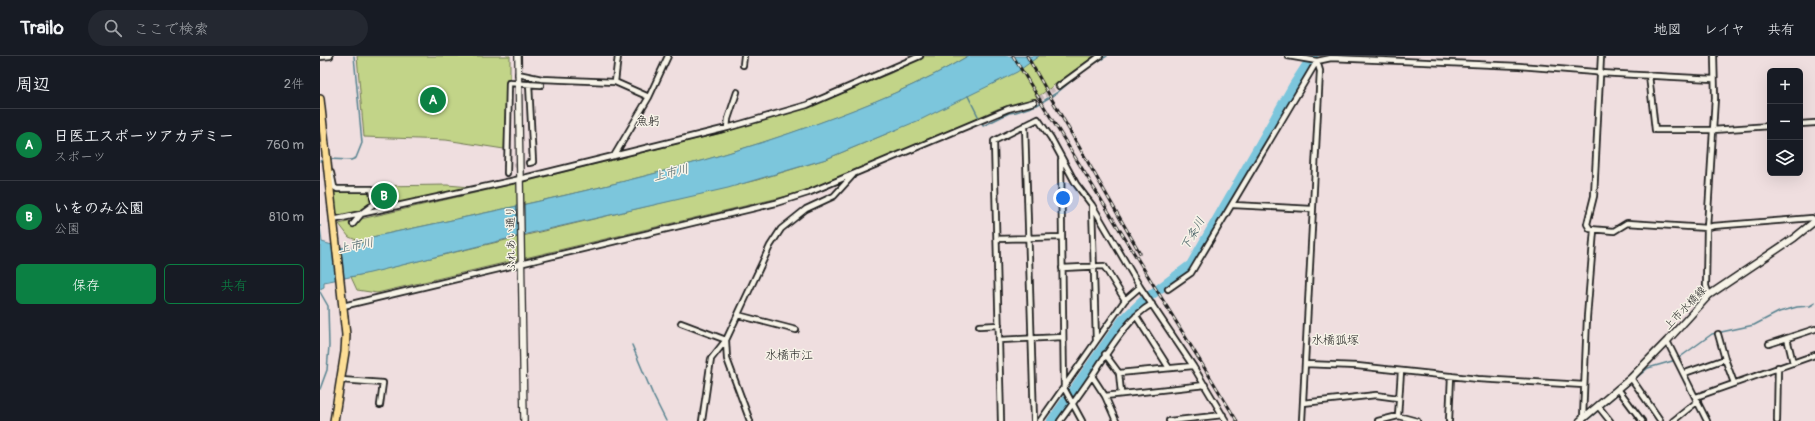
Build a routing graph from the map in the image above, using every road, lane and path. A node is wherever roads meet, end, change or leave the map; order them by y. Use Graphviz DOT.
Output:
graph roads {
  1 [pos="330,56"];
  2 [pos="518,56"];
  3 [pos="618,56"];
  4 [pos="668,56"];
  5 [pos="744,56"];
  6 [pos="920,56"];
  7 [pos="1100,56"];
  8 [pos="1288,56"];
  9 [pos="1601,56"];
  10 [pos="1714,56"];
  11 [pos="320,57"];
  12 [pos="1317,61"];
  13 [pos="743,65"];
  14 [pos="518,74"];
  15 [pos="1600,74"];
  16 [pos="1649,76"];
  17 [pos="1713,79"];
  18 [pos="615,82"];
  19 [pos="518,83"];
  20 [pos="529,84"];
  21 [pos="541,85"];
  22 [pos="1059,86"];
  23 [pos="737,92"];
  24 [pos="649,97"];
  25 [pos="320,99"];
  26 [pos="1034,102"];
  27 [pos="1815,123"];
  28 [pos="1803,124"];
  29 [pos="1025,125"];
  30 [pos="1767,126"];
  31 [pos="727,128"];
  32 [pos="1713,130"];
  33 [pos="614,156"];
  34 [pos="1062,158"];
  35 [pos="529,163"];
  36 [pos="327,166"];
  37 [pos="508,173"];
  38 [pos="854,174"];
  39 [pos="520,182"];
  40 [pos="1092,205"];
  41 [pos="1233,205"];
  42 [pos="1312,208"];
  43 [pos="360,215"];
  44 [pos="333,220"];
  45 [pos="1815,220"];
  46 [pos="353,224"];
  47 [pos="1707,228"];
  48 [pos="1594,230"];
  49 [pos="1061,237"];
  50 [pos="1028,238"];
  51 [pos="997,239"];
  52 [pos="522,261"];
  53 [pos="1094,267"];
  54 [pos="1062,268"];
  55 [pos="1141,289"];
  56 [pos="1168,289"];
  57 [pos="1709,295"];
  58 [pos="1125,300"];
  59 [pos="343,302"];
  60 [pos="1151,302"];
  61 [pos="738,315"];
  62 [pos="1136,316"];
  63 [pos="681,323"];
  64 [pos="999,325"];
  65 [pos="979,326"];
  66 [pos="1815,329"];
  67 [pos="796,330"];
  68 [pos="1718,334"];
  69 [pos="1063,337"];
  70 [pos="1031,338"];
  71 [pos="1788,338"];
  72 [pos="726,340"];
  73 [pos="999,340"];
  74 [pos="1096,341"];
  75 [pos="1667,341"];
  76 [pos="1769,344"];
  77 [pos="1105,354"];
  78 [pos="1815,355"];
  79 [pos="1725,359"];
  80 [pos="1793,363"];
  81 [pos="1305,364"];
  82 [pos="1193,366"];
  83 [pos="1778,367"];
  84 [pos="1169,368"];
  85 [pos="1401,371"];
  86 [pos="1119,373"];
  87 [pos="1685,373"];
  88 [pos="1092,376"];
  89 [pos="1451,376"];
  90 [pos="1631,378"];
  91 [pos="342,380"];
  92 [pos="1734,383"];
  93 [pos="1205,385"];
  94 [pos="1584,385"];
  95 [pos="1618,389"];
  96 [pos="1064,390"];
  97 [pos="1121,393"];
  98 [pos="1105,396"];
  99 [pos="1398,398"];
  100 [pos="1697,399"];
  101 [pos="1071,403"];
  102 [pos="1303,403"];
  103 [pos="380,404"];
  104 [pos="1598,406"];
  105 [pos="1223,415"];
  106 [pos="1398,416"];
  107 [pos="1581,419"];
  108 [pos="1660,420"];
  109 [pos="335,421"];
  110 [pos="524,421"];
  111 [pos="702,421"];
  112 [pos="750,421"];
  113 [pos="1001,421"];
  114 [pos="1034,421"];
  115 [pos="1040,421"];
  116 [pos="1060,421"];
  117 [pos="1082,421"];
  118 [pos="1116,421"];
  119 [pos="1169,421"];
  120 [pos="1226,421"];
  121 [pos="1302,421"];
  122 [pos="1378,421"];
  123 [pos="1417,421"];
  124 [pos="1449,421"];
  125 [pos="1610,421"];
  126 [pos="1642,421"];
  127 [pos="1673,421"];
  128 [pos="1707,421"];
  129 [pos="1777,421"];
  1 -- 11 [label="street"];
  2 -- 14 [label="street, ふれあい通り"];
  3 -- 18 [label="street"];
  4 -- 24 [label="street"];
  5 -- 13 [label="street"];
  6 -- 31 [label="street"];
  7 -- 22 [label="street"];
  8 -- 12 [label="street"];
  9 -- 15 [label="street"];
  10 -- 17 [label="street"];
  12 -- 15 [label="street"];
  12 -- 41 [label="street"];
  12 -- 42 [label="street"];
  14 -- 18 [label="street"];
  14 -- 19 [label="street, ふれあい通り"];
  15 -- 16 [label="street"];
  15 -- 48 [label="street"];
  16 -- 17 [label="street"];
  16 -- 32 [label="street"];
  17 -- 32 [label="street"];
  18 -- 24 [label="street"];
  19 -- 20 [label="street"];
  19 -- 37 [label="street"];
  19 -- 39 [label="street, ふれあい通り"];
  20 -- 21 [label="street"];
  20 -- 35 [label="street"];
  23 -- 31 [label="street"];
  24 -- 33 [label="street"];
  25 -- 36 [label="main road"];
  26 -- 38 [label="street"];
  27 -- 28 [label="street"];
  29 -- 34 [label="street"];
  29 -- 50 [label="street"];
  29 -- 51 [label="street"];
  30 -- 32 [label="street"];
  31 -- 33 [label="street"];
  32 -- 47 [label="street"];
  33 -- 39 [label="street"];
  34 -- 40 [label="street"];
  34 -- 49 [label="street"];
  36 -- 43 [label="street"];
  36 -- 44 [label="main road"];
  38 -- 52 [label="street"];
  38 -- 61 [label="street"];
  39 -- 43 [label="street"];
  39 -- 52 [label="street, ふれあい通り"];
  40 -- 53 [label="street"];
  40 -- 55 [label="street"];
  41 -- 42 [label="street"];
  41 -- 56 [label="street"];
  42 -- 81 [label="street"];
  43 -- 44 [label="street"];
  43 -- 46 [label="street"];
  44 -- 59 [label="main road"];
  45 -- 47 [label="street"];
  45 -- 57 [label="main road, 上市水橋線"];
  47 -- 48 [label="street"];
  47 -- 57 [label="street"];
  48 -- 94 [label="street"];
  49 -- 50 [label="street"];
  49 -- 54 [label="street"];
  50 -- 51 [label="street"];
  50 -- 70 [label="street"];
  51 -- 64 [label="street"];
  52 -- 59 [label="street"];
  52 -- 110 [label="street, ふれあい通り"];
  53 -- 54 [label="street"];
  53 -- 58 [label="street"];
  53 -- 74 [label="street"];
  54 -- 69 [label="street"];
  55 -- 58 [label="street"];
  55 -- 60 [label="street"];
  57 -- 75 [label="main road, 上市水橋線"];
  58 -- 74 [label="street"];
  59 -- 91 [label="main road"];
  60 -- 62 [label="street"];
  60 -- 82 [label="street"];
  61 -- 67 [label="street"];
  61 -- 72 [label="street"];
  62 -- 77 [label="street"];
  62 -- 84 [label="street"];
  63 -- 72 [label="street"];
  64 -- 65 [label="street"];
  64 -- 73 [label="street"];
  66 -- 71 [label="street"];
  68 -- 79 [label="street"];
  69 -- 70 [label="street"];
  69 -- 96 [label="street"];
  70 -- 73 [label="street"];
  70 -- 114 [label="street"];
  71 -- 76 [label="street"];
  71 -- 80 [label="street"];
  72 -- 111 [label="street"];
  72 -- 112 [label="street"];
  73 -- 113 [label="street"];
  74 -- 96 [label="street"];
  75 -- 87 [label="street"];
  75 -- 90 [label="main road, 上市水橋線"];
  77 -- 86 [label="street"];
  77 -- 88 [label="street"];
  78 -- 80 [label="street"];
  79 -- 87 [label="street"];
  79 -- 92 [label="street"];
  80 -- 83 [label="street"];
  81 -- 85 [label="street"];
  81 -- 102 [label="street"];
  82 -- 84 [label="street"];
  82 -- 93 [label="street"];
  83 -- 92 [label="street"];
  83 -- 129 [label="street"];
  84 -- 86 [label="street"];
  85 -- 89 [label="street"];
  85 -- 99 [label="street"];
  86 -- 97 [label="street"];
  87 -- 100 [label="street"];
  88 -- 98 [label="street"];
  88 -- 101 [label="street"];
  89 -- 94 [label="street"];
  89 -- 124 [label="street"];
  90 -- 95 [label="main road, 上市水橋線"];
  90 -- 108 [label="street"];
  91 -- 103 [label="street"];
  91 -- 109 [label="main road"];
  92 -- 100 [label="street"];
  93 -- 97 [label="street"];
  93 -- 105 [label="street"];
  94 -- 107 [label="street"];
  95 -- 104 [label="main road, 上市水橋線"];
  95 -- 126 [label="street"];
  96 -- 101 [label="street"];
  96 -- 115 [label="street"];
  97 -- 98 [label="street"];
  98 -- 118 [label="street"];
  99 -- 102 [label="street"];
  99 -- 106 [label="street"];
  100 -- 127 [label="street"];
  100 -- 128 [label="street"];
  101 -- 116 [label="street"];
  101 -- 117 [label="street"];
  102 -- 121 [label="street"];
  104 -- 107 [label="main road, 上市水橋線"];
  104 -- 125 [label="street"];
  105 -- 119 [label="street"];
  105 -- 120 [label="street"];
  106 -- 122 [label="street"];
  106 -- 123 [label="street"];
}
